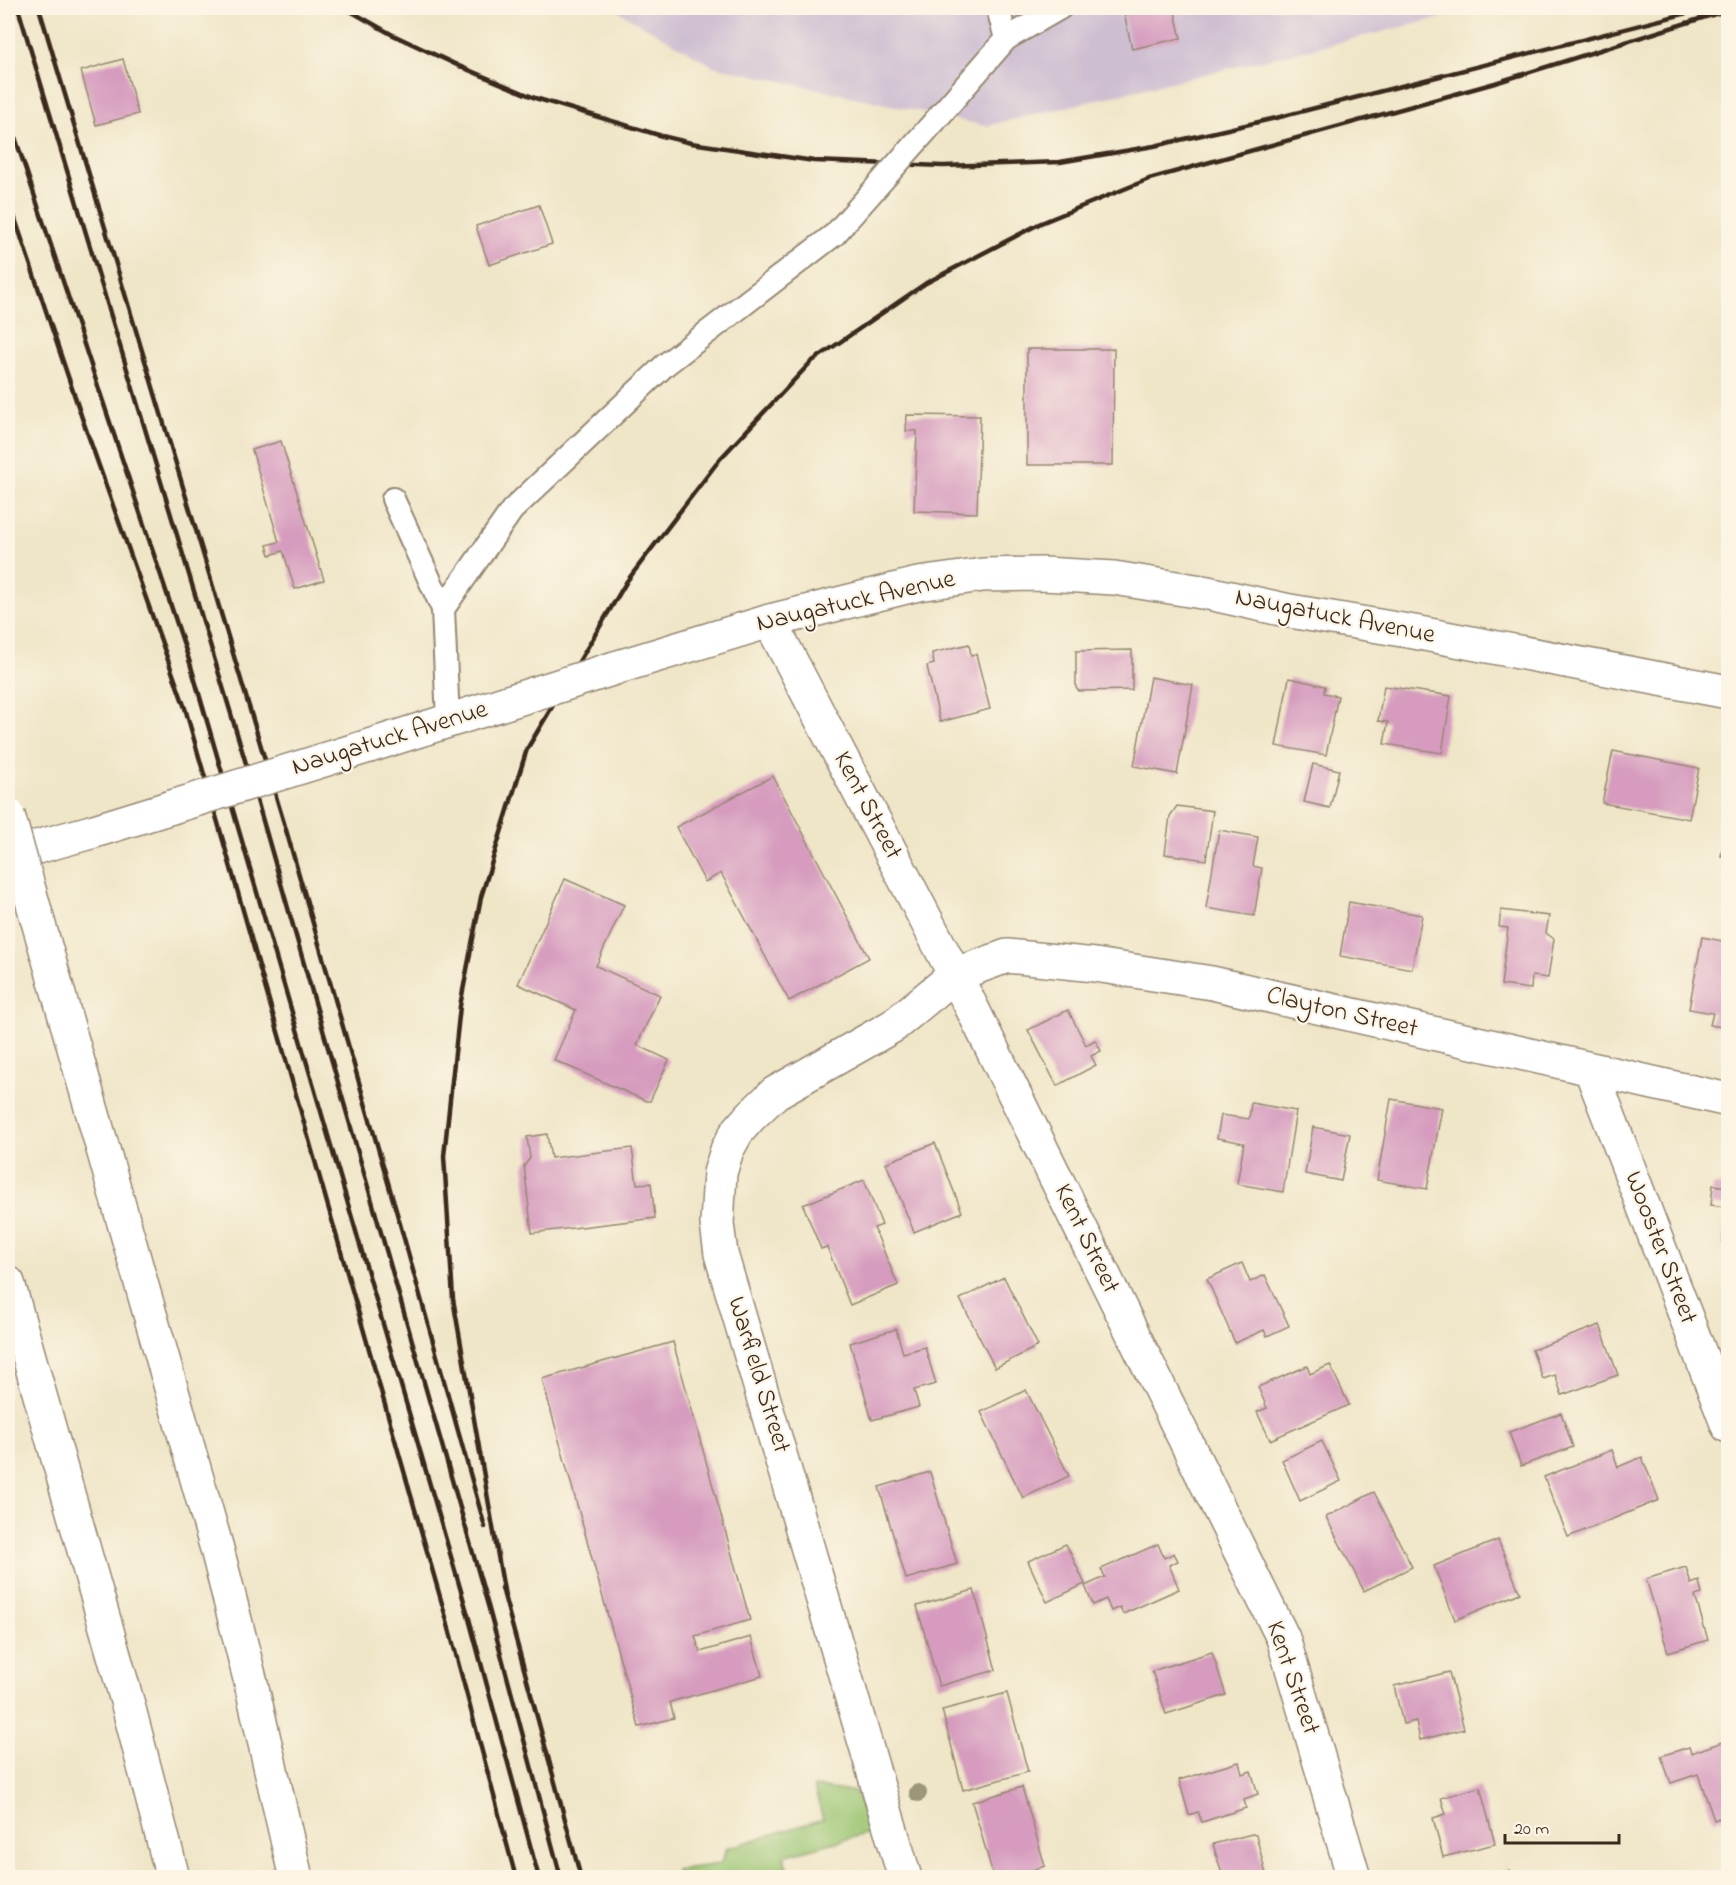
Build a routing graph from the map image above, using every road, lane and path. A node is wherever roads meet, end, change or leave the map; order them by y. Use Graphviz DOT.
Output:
graph roads {
  1 [pos="998,8"];
  2 [pos="1060,8"];
  3 [pos="1006,39"];
  4 [pos="393,499"];
  5 [pos="443,609"];
  6 [pos="770,621"];
  7 [pos="1728,692"];
  8 [pos="448,721"];
  9 [pos="8,815"];
  10 [pos="8,855"];
  11 [pos="955,975"];
  12 [pos="1591,1070"];
  13 [pos="1728,1100"];
  14 [pos="8,1283"];
  15 [pos="1728,1426"];
  16 [pos="173,1878"];
  17 [pos="296,1878"];
  18 [pos="905,1878"];
  19 [pos="1354,1878"];
  1 -- 3 [label="lane"];
  2 -- 3 [label="lane"];
  3 -- 5 [label="lane, bridge"];
  4 -- 5 [label="lane"];
  5 -- 8 [label="lane"];
  6 -- 7 [label="main road, Naugatuck Avenue"];
  6 -- 8 [label="main road, Naugatuck Avenue, bridge"];
  6 -- 11 [label="main road, Kent Street"];
  8 -- 10 [label="main road, Naugatuck Avenue, bridge"];
  9 -- 17 [label="main road, bridge"];
  11 -- 12 [label="main road, Clayton Street"];
  11 -- 18 [label="main road, Warfield Street"];
  11 -- 19 [label="main road, Kent Street"];
  12 -- 13 [label="main road, Clayton Street"];
  12 -- 15 [label="main road, Wooster Street"];
  14 -- 16 [label="main road"];
}
